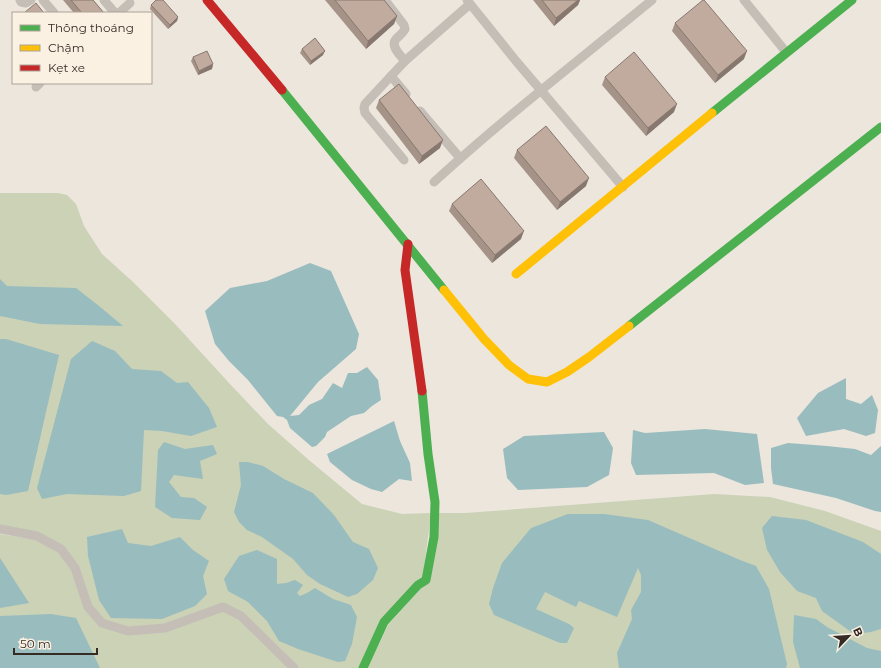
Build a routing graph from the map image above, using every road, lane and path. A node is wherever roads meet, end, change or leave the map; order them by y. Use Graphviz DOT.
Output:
graph roads {
  1 [pos="20,0"];
  2 [pos="31,0"];
  3 [pos="43,0"];
  4 [pos="104,0"];
  5 [pos="207,0"];
  6 [pos="385,0"];
  7 [pos="652,0"];
  8 [pos="744,0"];
  9 [pos="852,0"];
  10 [pos="468,2"];
  11 [pos="130,3"];
  12 [pos="53,12"];
  13 [pos="114,12"];
  14 [pos="120,12"];
  15 [pos="786,52"];
  16 [pos="405,61"];
  17 [pos="391,76"];
  18 [pos="540,91"];
  19 [pos="881,127"];
  20 [pos="460,158"];
  21 [pos="404,160"];
  22 [pos="434,182"];
  23 [pos="623,187"];
  24 [pos="408,244"];
  25 [pos="516,274"];
  26 [pos="0,529"];
  27 [pos="294,668"];
  28 [pos="363,668"];
  1 -- 2 [label="street"];
  3 -- 12 [label="street"];
  4 -- 13 [label="street"];
  5 -- 24 [label="street"];
  6 -- 16 [label="street"];
  7 -- 18 [label="street"];
  8 -- 15 [label="street"];
  9 -- 15 [label="street"];
  10 -- 16 [label="street"];
  10 -- 18 [label="street"];
  11 -- 14 [label="street"];
  15 -- 23 [label="street"];
  16 -- 17 [label="street"];
  17 -- 20 [label="street"];
  17 -- 21 [label="street"];
  18 -- 20 [label="street"];
  18 -- 23 [label="street"];
  19 -- 24 [label="street"];
  20 -- 22 [label="street"];
  23 -- 25 [label="street"];
  24 -- 28 [label="street"];
  26 -- 27 [label="street"];
}
